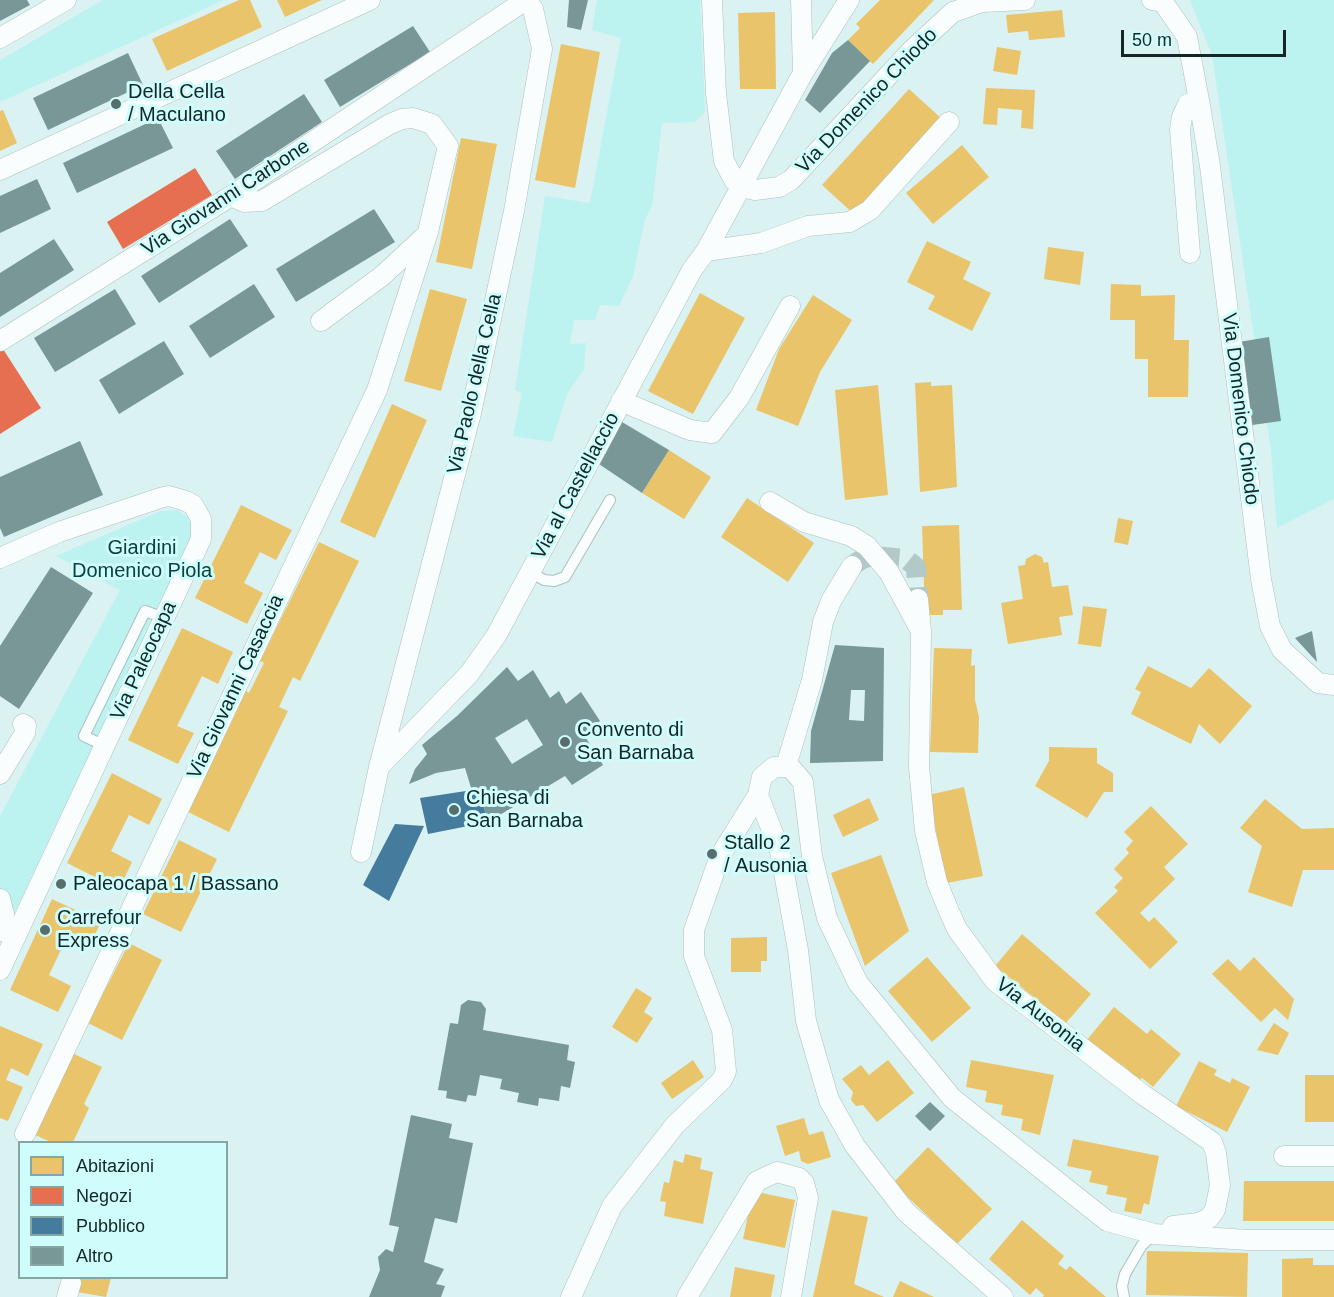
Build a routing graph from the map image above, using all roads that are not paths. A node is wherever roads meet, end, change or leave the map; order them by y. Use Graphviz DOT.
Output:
graph roads {
  1 [pos="66,0"];
  2 [pos="370,0"];
  3 [pos="526,0"];
  4 [pos="712,0"];
  5 [pos="801,0"];
  6 [pos="849,0"];
  7 [pos="1025,0"];
  8 [pos="1152,0"];
  9 [pos="0,38"];
  10 [pos="449,52"];
  11 [pos="803,73"];
  12 [pos="1199,100"];
  13 [pos="949,122"];
  14 [pos="0,170"];
  15 [pos="742,187"];
  16 [pos="231,196"];
  17 [pos="428,232"];
  18 [pos="706,250"];
  19 [pos="1190,253"];
  20 [pos="789,306"];
  21 [pos="321,321"];
  22 [pos="0,341"];
  23 [pos="621,400"];
  24 [pos="610,500"];
  25 [pos="770,502"];
  26 [pos="0,558"];
  27 [pos="852,566"];
  28 [pos="530,572"];
  29 [pos="918,599"];
  30 [pos="921,631"];
  31 [pos="1334,685"];
  32 [pos="23,724"];
  33 [pos="786,766"];
  34 [pos="379,767"];
  35 [pos="0,774"];
  36 [pos="758,795"];
  37 [pos="361,852"];
  38 [pos="0,899"];
  39 [pos="0,932"];
  40 [pos="0,970"];
  41 [pos="25,1134"];
  42 [pos="1284,1156"];
  43 [pos="1334,1156"];
  44 [pos="1154,1234"];
  45 [pos="1334,1240"];
  46 [pos="571,1297"];
  47 [pos="687,1297"];
  48 [pos="791,1297"];
  49 [pos="1003,1297"];
  50 [pos="1125,1297"];
  1 -- 9 [label="street"];
  2 -- 14 [label="street"];
  3 -- 10 [label="street, Via Paolo della Cella"];
  3 -- 34 [label="street, Via Paolo della Cella"];
  4 -- 15 [label="street"];
  5 -- 11 [label="street"];
  6 -- 11 [label="street"];
  7 -- 15 [label="street, Via Domenico Chiodo"];
  8 -- 12 [label="street, Via Domenico Chiodo"];
  10 -- 16 [label="street, Via Giovanni Carbone"];
  11 -- 15 [label="street, Via al Castellaccio"];
  12 -- 19 [label="street"];
  12 -- 31 [label="street, Via Domenico Chiodo"];
  13 -- 18 [label="street"];
  15 -- 18 [label="street, Via al Castellaccio"];
  16 -- 17 [label="street, Via Giovanni Casaccia"];
  16 -- 22 [label="street, Via Giovanni Carbone"];
  17 -- 21 [label="street, Via Giovanni Casaccia"];
  17 -- 41 [label="street, Via Giovanni Casaccia"];
  18 -- 23 [label="street, Via al Castellaccio"];
  20 -- 23 [label="street, Via al Castellaccio"];
  23 -- 28 [label="street, Via al Castellaccio"];
  24 -- 28 [label="lane, Via al Castellaccio"];
  25 -- 30 [label="street, Via Ausonia"];
  26 -- 40 [label="street, Via Paleocapa"];
  27 -- 33 [label="street"];
  28 -- 34 [label="street, Via al Castellaccio"];
  29 -- 30 [label="street, Via Ausonia"];
  30 -- 44 [label="street, Via Ausonia"];
  32 -- 35 [label="street"];
  33 -- 36 [label="street"];
  33 -- 44 [label="street"];
  34 -- 37 [label="street, Via Paolo della Cella"];
  36 -- 46 [label="street"];
  36 -- 49 [label="street"];
  38 -- 39 [label="street"];
  42 -- 43 [label="street"];
  44 -- 45 [label="street"];
  44 -- 50 [label="lane"];
  47 -- 48 [label="street"];
}
